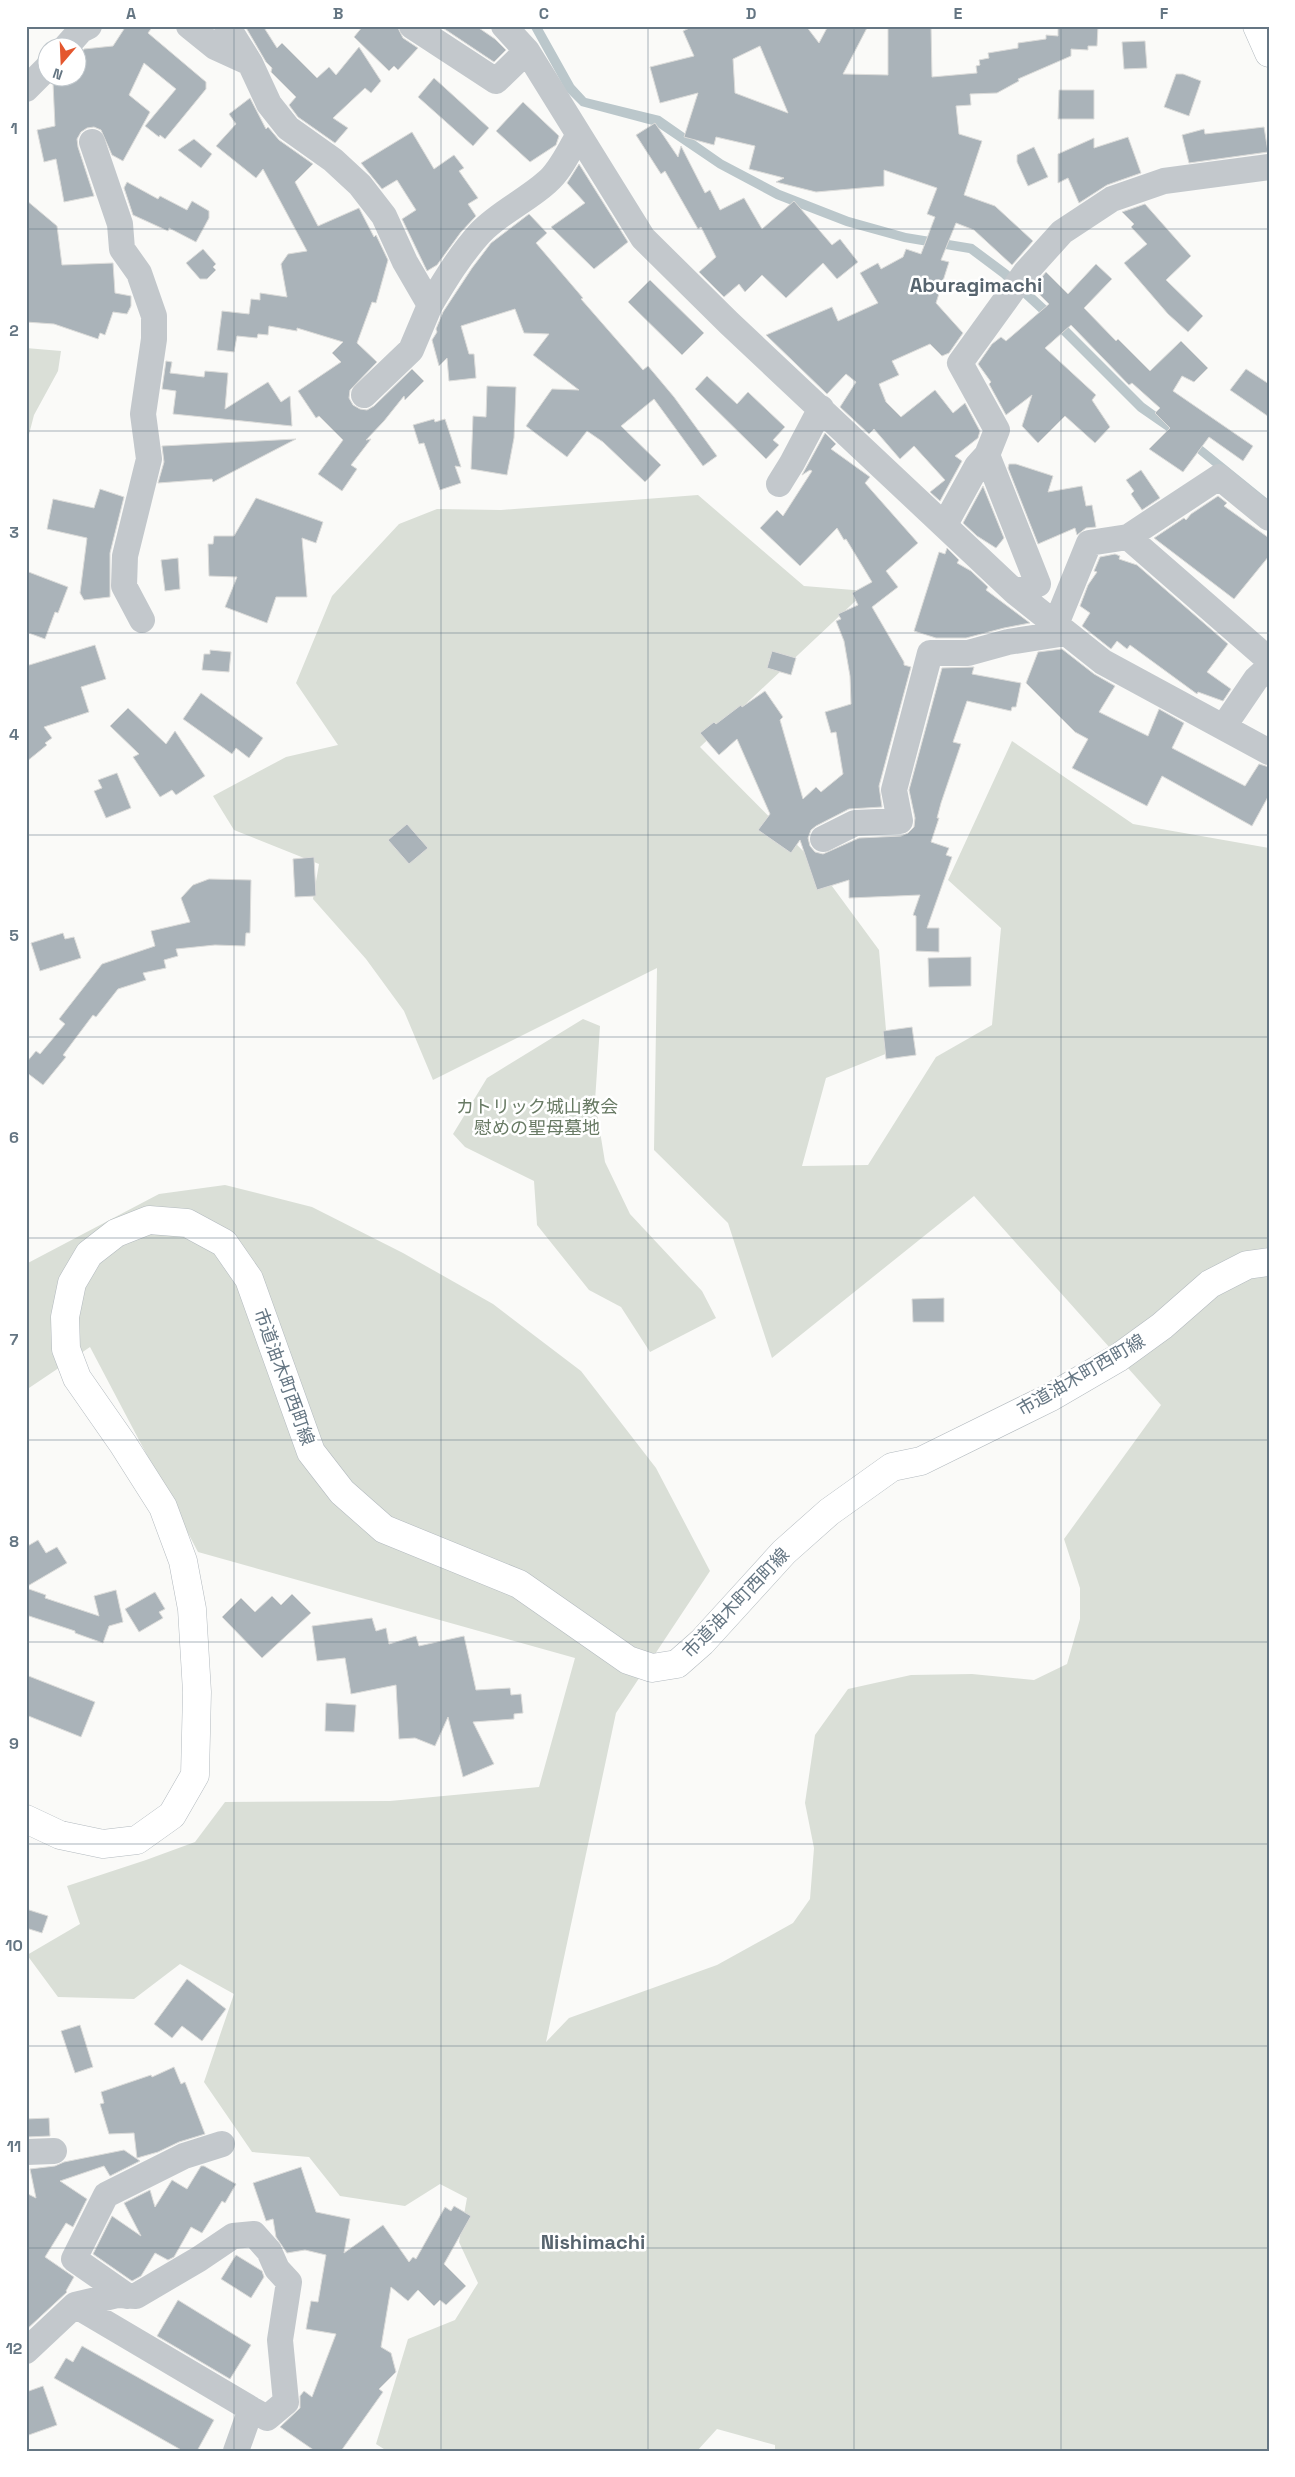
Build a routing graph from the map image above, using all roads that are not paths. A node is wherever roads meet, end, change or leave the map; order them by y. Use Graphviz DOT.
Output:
graph roads {
  1 [pos="89,26"];
  2 [pos="189,26"];
  3 [pos="227,26"];
  4 [pos="412,26"];
  5 [pos="504,26"];
  6 [pos="1257,26"];
  7 [pos="74,38"];
  8 [pos="527,51"];
  9 [pos="1269,53"];
  10 [pos="250,63"];
  11 [pos="38,77"];
  12 [pos="26,89"];
  13 [pos="579,138"];
  14 [pos="92,142"];
  15 [pos="1269,167"];
  16 [pos="430,305"];
  17 [pos="364,394"];
  18 [pos="821,408"];
  19 [pos="988,455"];
  20 [pos="779,484"];
  21 [pos="1269,518"];
  22 [pos="943,524"];
  23 [pos="1128,537"];
  24 [pos="1015,592"];
  25 [pos="142,620"];
  26 [pos="1061,629"];
  27 [pos="1269,660"];
  28 [pos="1269,667"];
  29 [pos="1224,726"];
  30 [pos="1269,752"];
  31 [pos="823,839"];
  32 [pos="1269,1262"];
  33 [pos="26,1819"];
  34 [pos="222,2144"];
  35 [pos="54,2151"];
  36 [pos="26,2152"];
  37 [pos="127,2296"];
  38 [pos="75,2305"];
  39 [pos="26,2351"];
  40 [pos="251,2409"];
  41 [pos="236,2451"];
  1 -- 7 [label="street"];
  2 -- 10 [label="street"];
  3 -- 10 [label="street"];
  4 -- 8 [label="street"];
  5 -- 8 [label="street"];
  6 -- 9 [label="street"];
  8 -- 13 [label="street"];
  10 -- 16 [label="street"];
  11 -- 12 [label="street"];
  13 -- 16 [label="street"];
  13 -- 18 [label="street"];
  14 -- 25 [label="street"];
  15 -- 19 [label="street"];
  16 -- 17 [label="street"];
  18 -- 20 [label="street"];
  18 -- 22 [label="street"];
  19 -- 22 [label="street"];
  19 -- 24 [label="street"];
  21 -- 23 [label="street"];
  22 -- 24 [label="street"];
  23 -- 26 [label="street"];
  23 -- 27 [label="street"];
  24 -- 26 [label="street"];
  26 -- 29 [label="street"];
  26 -- 31 [label="street"];
  28 -- 29 [label="street"];
  29 -- 30 [label="street"];
  32 -- 33 [label="street, 市道油木町西町線"];
  34 -- 37 [label="street"];
  35 -- 36 [label="street"];
  37 -- 38 [label="street"];
  37 -- 40 [label="street"];
  38 -- 39 [label="street"];
  38 -- 40 [label="street"];
  40 -- 41 [label="street"];
}
